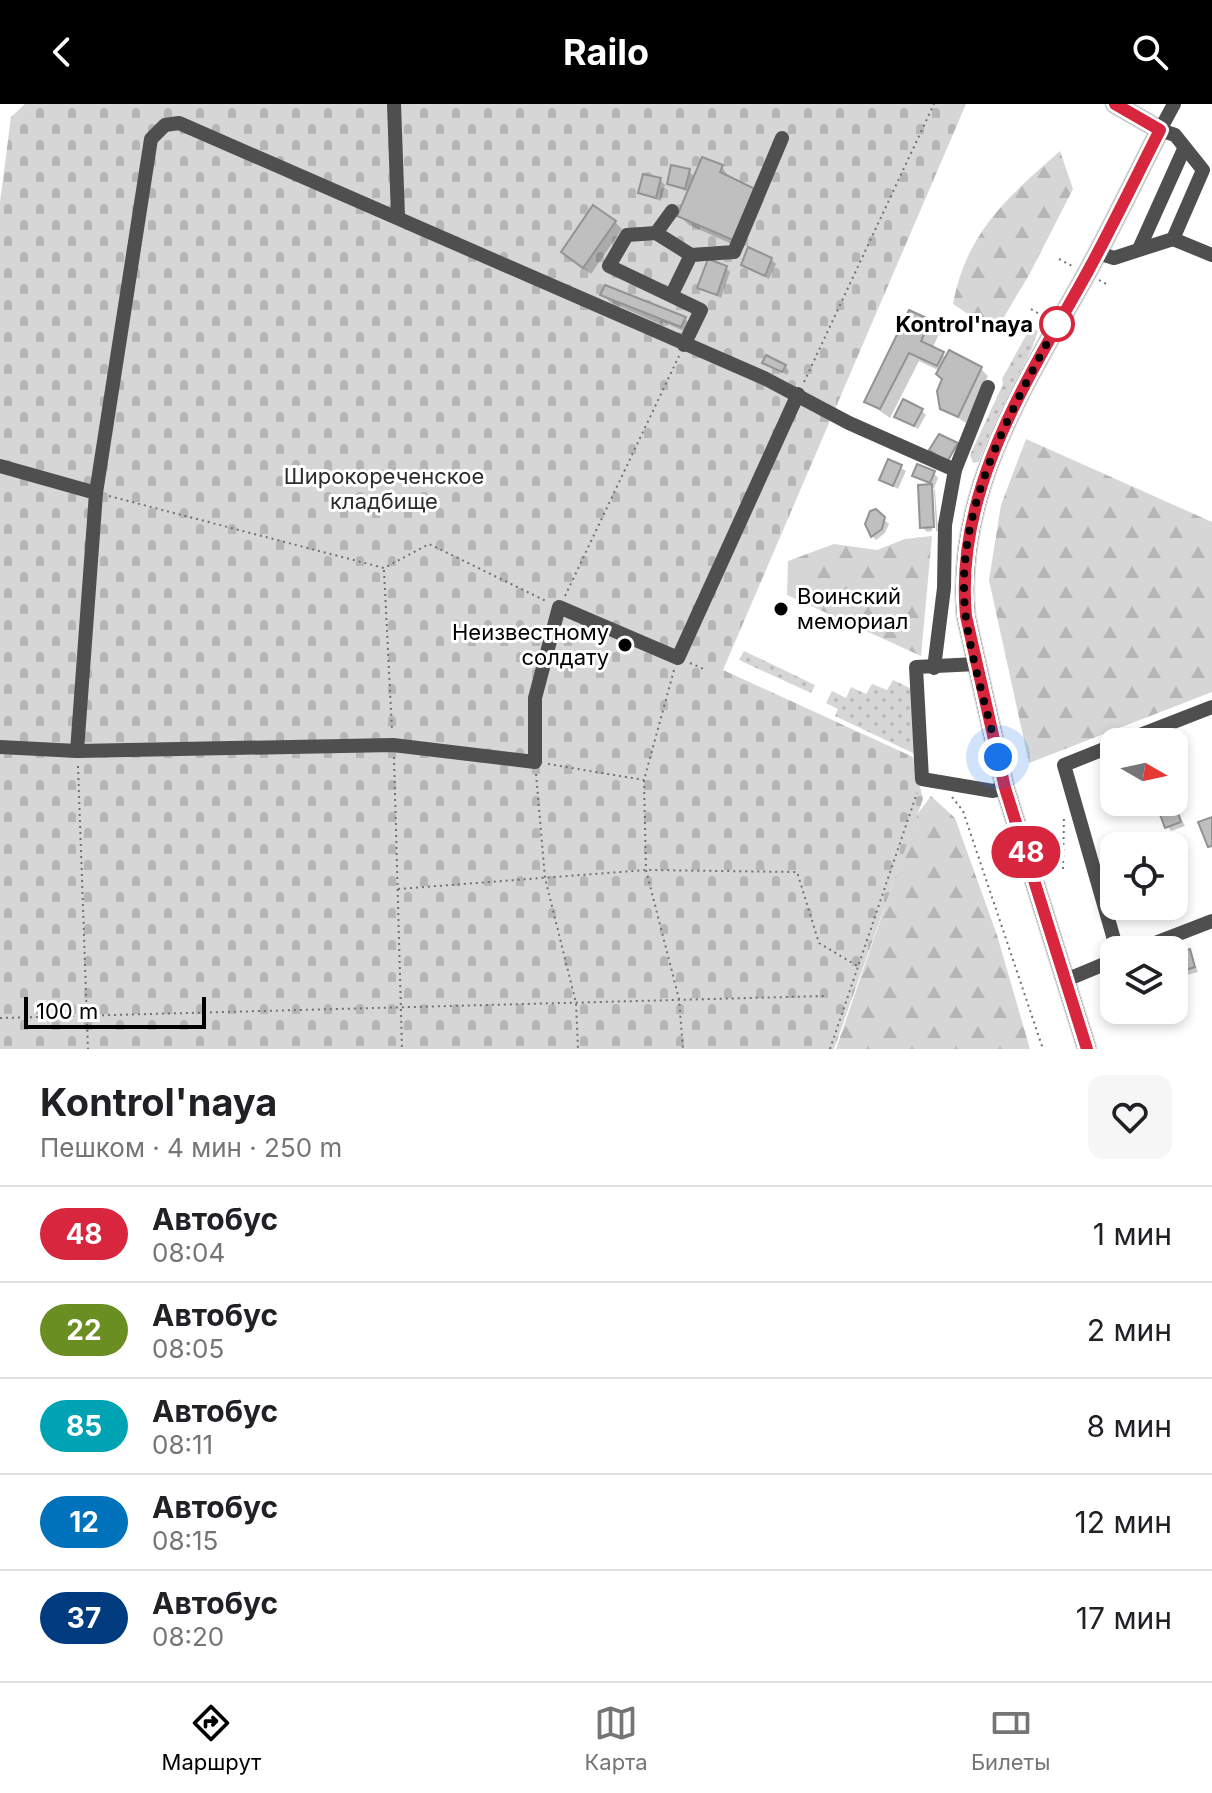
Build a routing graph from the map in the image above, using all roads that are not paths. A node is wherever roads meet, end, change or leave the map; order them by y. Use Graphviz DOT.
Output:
graph roads {
  1 [pos="394,104"];
  2 [pos="1115,104"];
  3 [pos="1174,104"];
  4 [pos="1160,130"];
  5 [pos="782,138"];
  6 [pos="1184,149"];
  7 [pos="1208,171"];
  8 [pos="672,211"];
  9 [pos="398,216"];
  10 [pos="656,233"];
  11 [pos="1173,239"];
  12 [pos="1139,249"];
  13 [pos="691,255"];
  14 [pos="1106,255"];
  15 [pos="1212,255"];
  16 [pos="672,294"];
  17 [pos="684,345"];
  18 [pos="988,387"];
  19 [pos="798,394"];
  20 [pos="0,466"];
  21 [pos="955,470"];
  22 [pos="96,493"];
  23 [pos="977,664"];
  24 [pos="934,668"];
  25 [pos="1212,707"];
  26 [pos="1158,728"];
  27 [pos="0,747"];
  28 [pos="77,751"];
  29 [pos="1100,751"];
  30 [pos="1005,788"];
  31 [pos="1212,921"];
  32 [pos="1113,936"];
  33 [pos="1173,936"];
  34 [pos="1100,966"];
  35 [pos="1066,980"];
  36 [pos="1087,1049"];
  1 -- 9 [label="street"];
  2 -- 4 [label="main road"];
  3 -- 4 [label="street"];
  4 -- 6 [label="street"];
  4 -- 14 [label="main road"];
  5 -- 13 [label="street"];
  6 -- 7 [label="street"];
  6 -- 12 [label="street"];
  7 -- 11 [label="street"];
  8 -- 10 [label="street"];
  9 -- 17 [label="street"];
  9 -- 22 [label="street"];
  10 -- 13 [label="street"];
  10 -- 16 [label="street"];
  11 -- 12 [label="street"];
  11 -- 15 [label="street"];
  12 -- 14 [label="street"];
  13 -- 16 [label="street"];
  14 -- 23 [label="main road"];
  16 -- 17 [label="street"];
  17 -- 19 [label="street"];
  18 -- 21 [label="street"];
  19 -- 21 [label="street"];
  19 -- 28 [label="street"];
  20 -- 22 [label="street"];
  21 -- 24 [label="street"];
  22 -- 28 [label="street"];
  23 -- 24 [label="street"];
  23 -- 30 [label="main road"];
  24 -- 30 [label="street"];
  25 -- 26 [label="street"];
  27 -- 28 [label="street"];
  29 -- 32 [label="street"];
  30 -- 35 [label="main road"];
  31 -- 33 [label="street"];
  34 -- 35 [label="street"];
  35 -- 36 [label="main road"];
}
